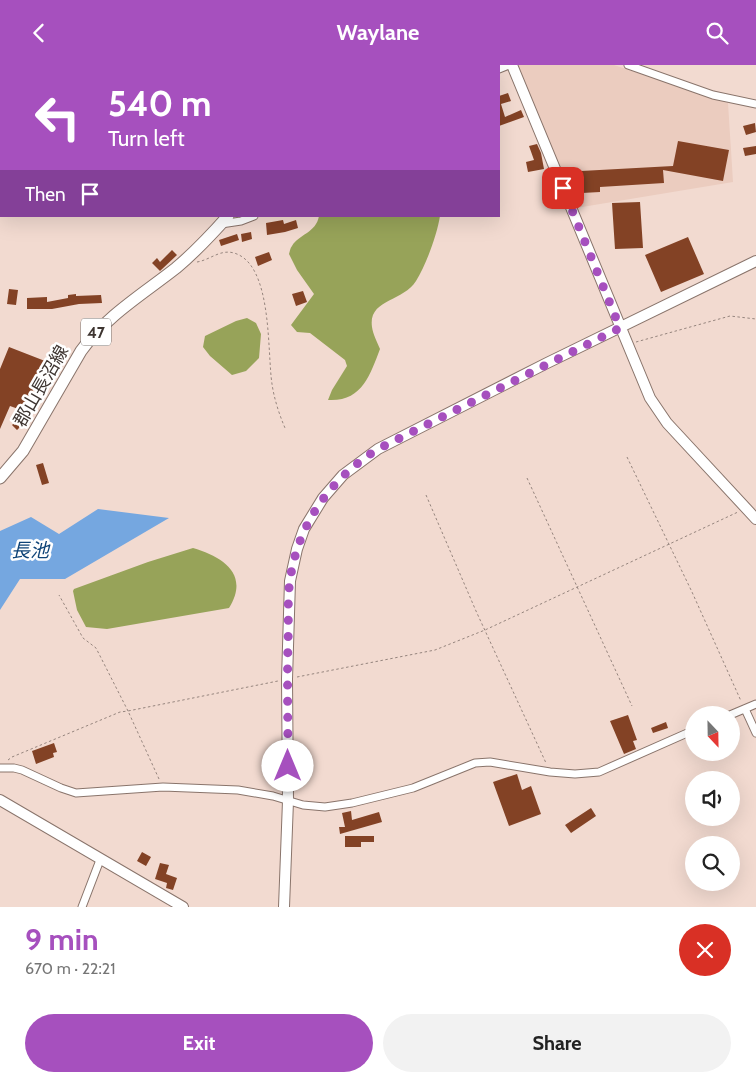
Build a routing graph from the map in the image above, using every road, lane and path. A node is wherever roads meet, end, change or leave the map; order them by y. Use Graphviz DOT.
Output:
graph roads {
  1 [pos="511,65"];
  2 [pos="628,65"];
  3 [pos="756,104"];
  4 [pos="251,217"];
  5 [pos="225,220"];
  6 [pos="189,255"];
  7 [pos="756,261"];
  8 [pos="756,319"];
  9 [pos="620,328"];
  10 [pos="628,345"];
  11 [pos="285,428"];
  12 [pos="627,457"];
  13 [pos="0,478"];
  14 [pos="527,478"];
  15 [pos="426,495"];
  16 [pos="745,509"];
  17 [pos="756,519"];
  18 [pos="669,545"];
  19 [pos="578,586"];
  20 [pos="59,595"];
  21 [pos="485,630"];
  22 [pos="287,679"];
  23 [pos="756,704"];
  24 [pos="632,706"];
  25 [pos="745,709"];
  26 [pos="128,711"];
  27 [pos="740,711"];
  28 [pos="756,733"];
  29 [pos="685,734"];
  30 [pos="2,768"];
  31 [pos="550,772"];
  32 [pos="163,787"];
  33 [pos="0,800"];
  34 [pos="288,801"];
  35 [pos="100,860"];
  36 [pos="82,907"];
  37 [pos="183,907"];
  38 [pos="284,907"];
  1 -- 9 [label="street"];
  2 -- 3 [label="street"];
  4 -- 5 [label="street"];
  5 -- 6 [label="main road, 郡山長沼線 / 47"];
  6 -- 11 [label="path"];
  6 -- 13 [label="main road, 郡山長沼線 / 47"];
  7 -- 9 [label="street"];
  8 -- 10 [label="path"];
  9 -- 10 [label="street"];
  9 -- 22 [label="street"];
  10 -- 16 [label="street"];
  12 -- 18 [label="path"];
  14 -- 19 [label="path"];
  15 -- 21 [label="path"];
  16 -- 17 [label="street"];
  16 -- 18 [label="path"];
  18 -- 19 [label="path"];
  18 -- 25 [label="path"];
  19 -- 21 [label="path"];
  19 -- 24 [label="path"];
  20 -- 26 [label="path"];
  21 -- 22 [label="path"];
  21 -- 31 [label="path"];
  22 -- 26 [label="path"];
  22 -- 34 [label="street"];
  23 -- 25 [label="street"];
  25 -- 27 [label="street"];
  25 -- 28 [label="street"];
  26 -- 30 [label="path"];
  26 -- 32 [label="path"];
  29 -- 31 [label="street"];
  30 -- 32 [label="street"];
  31 -- 34 [label="street"];
  32 -- 34 [label="street"];
  33 -- 35 [label="street"];
  34 -- 38 [label="street"];
  35 -- 36 [label="street"];
  35 -- 37 [label="street"];
}
